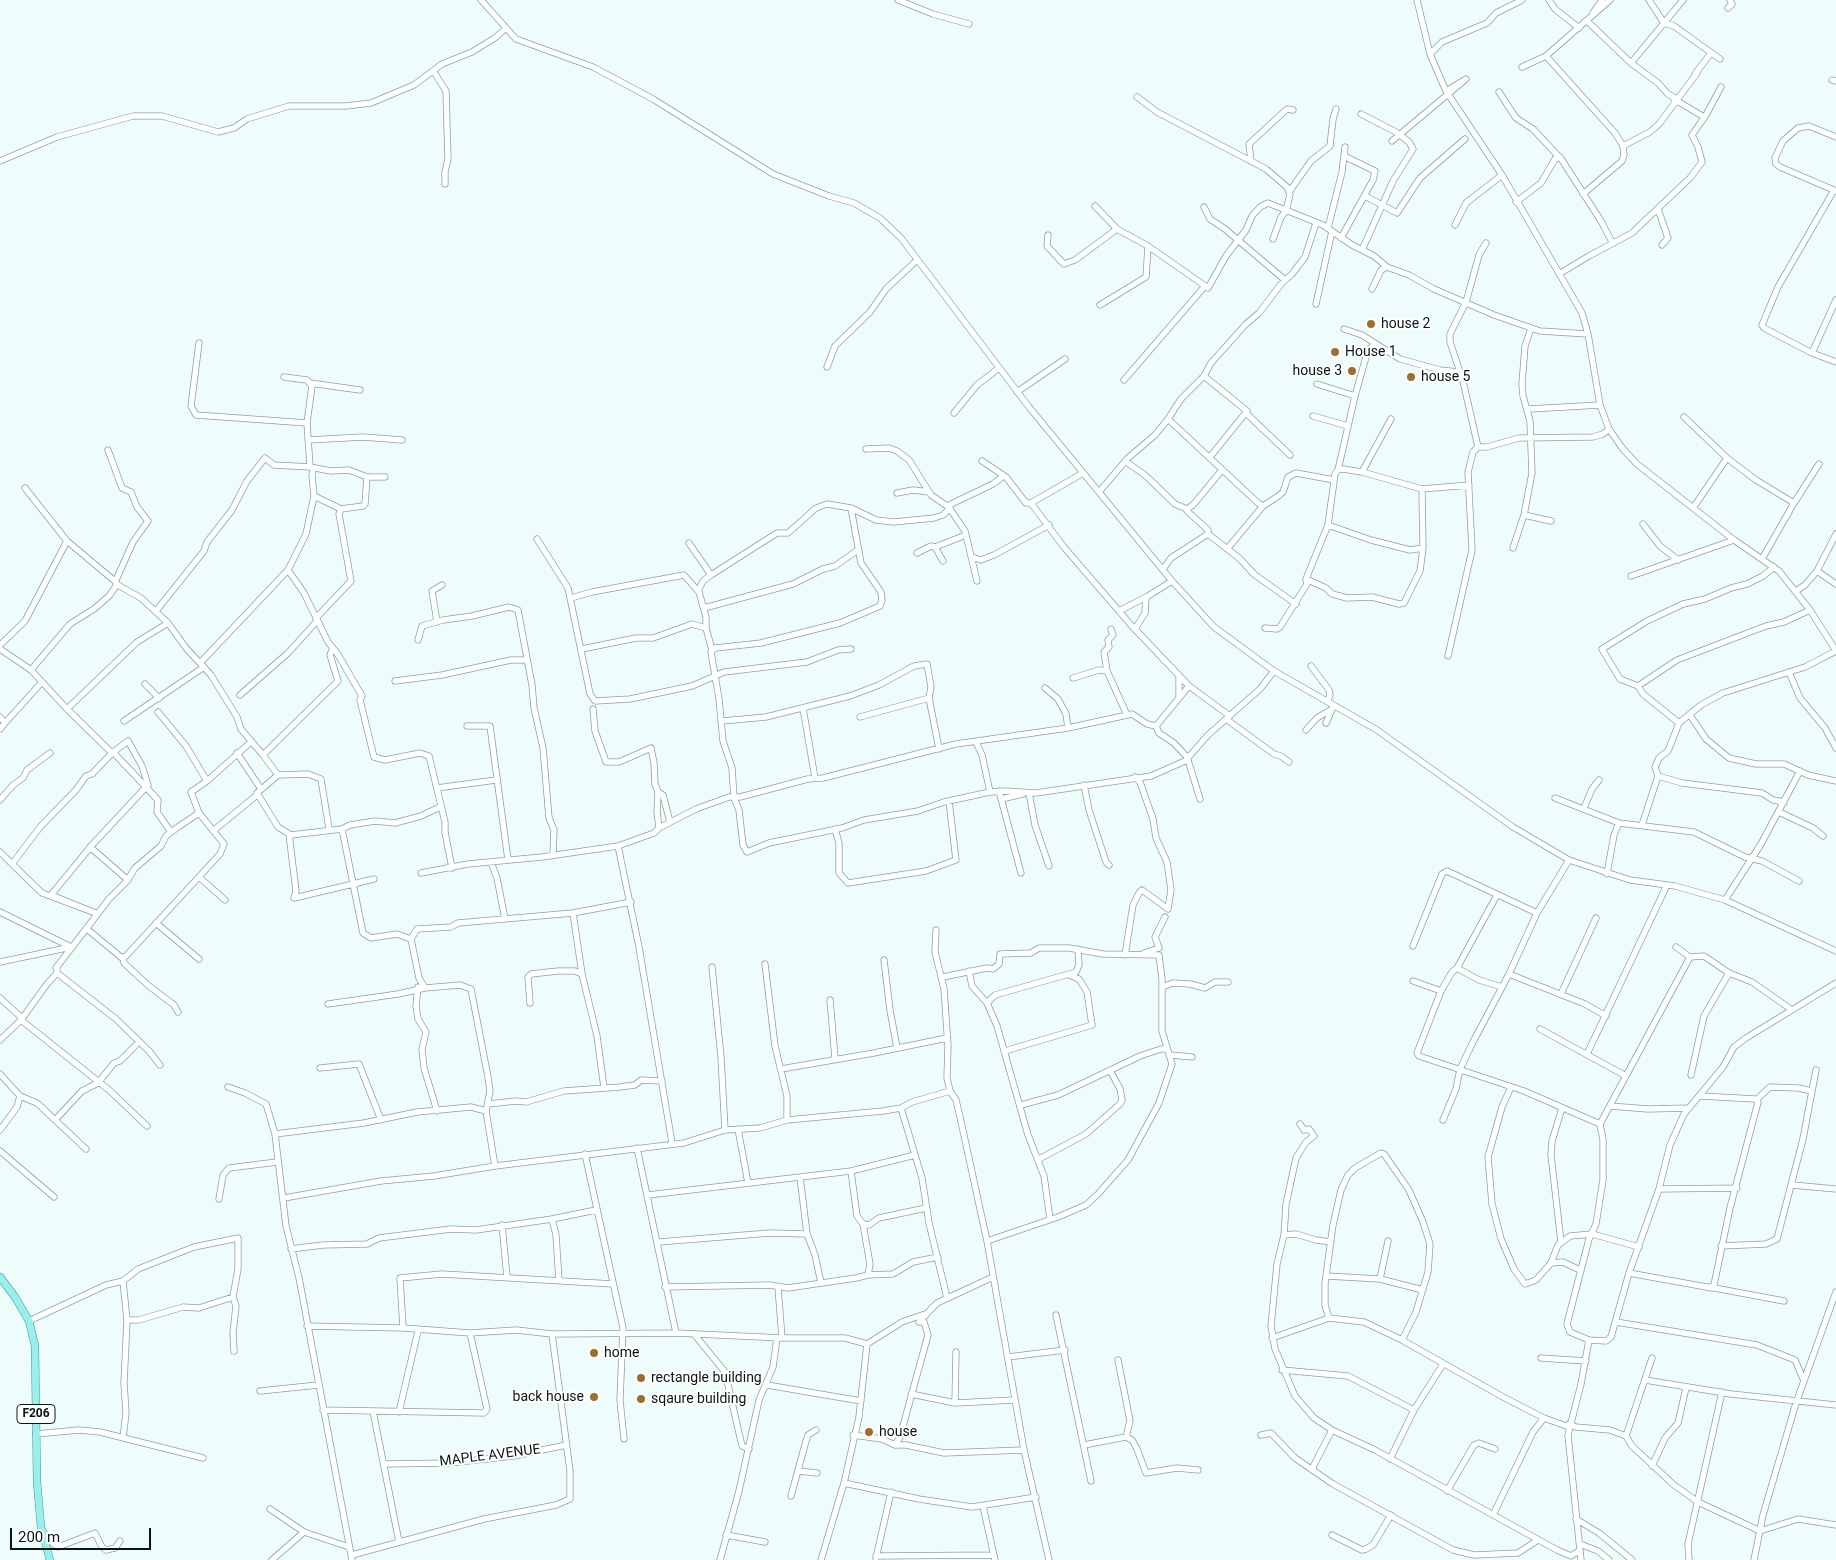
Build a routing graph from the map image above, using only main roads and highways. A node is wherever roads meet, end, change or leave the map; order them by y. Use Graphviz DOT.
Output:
graph roads {
  1 [pos="0,1277"];
  2 [pos="50,1560"];
  1 -- 2 [label="main road, F206"];
}
